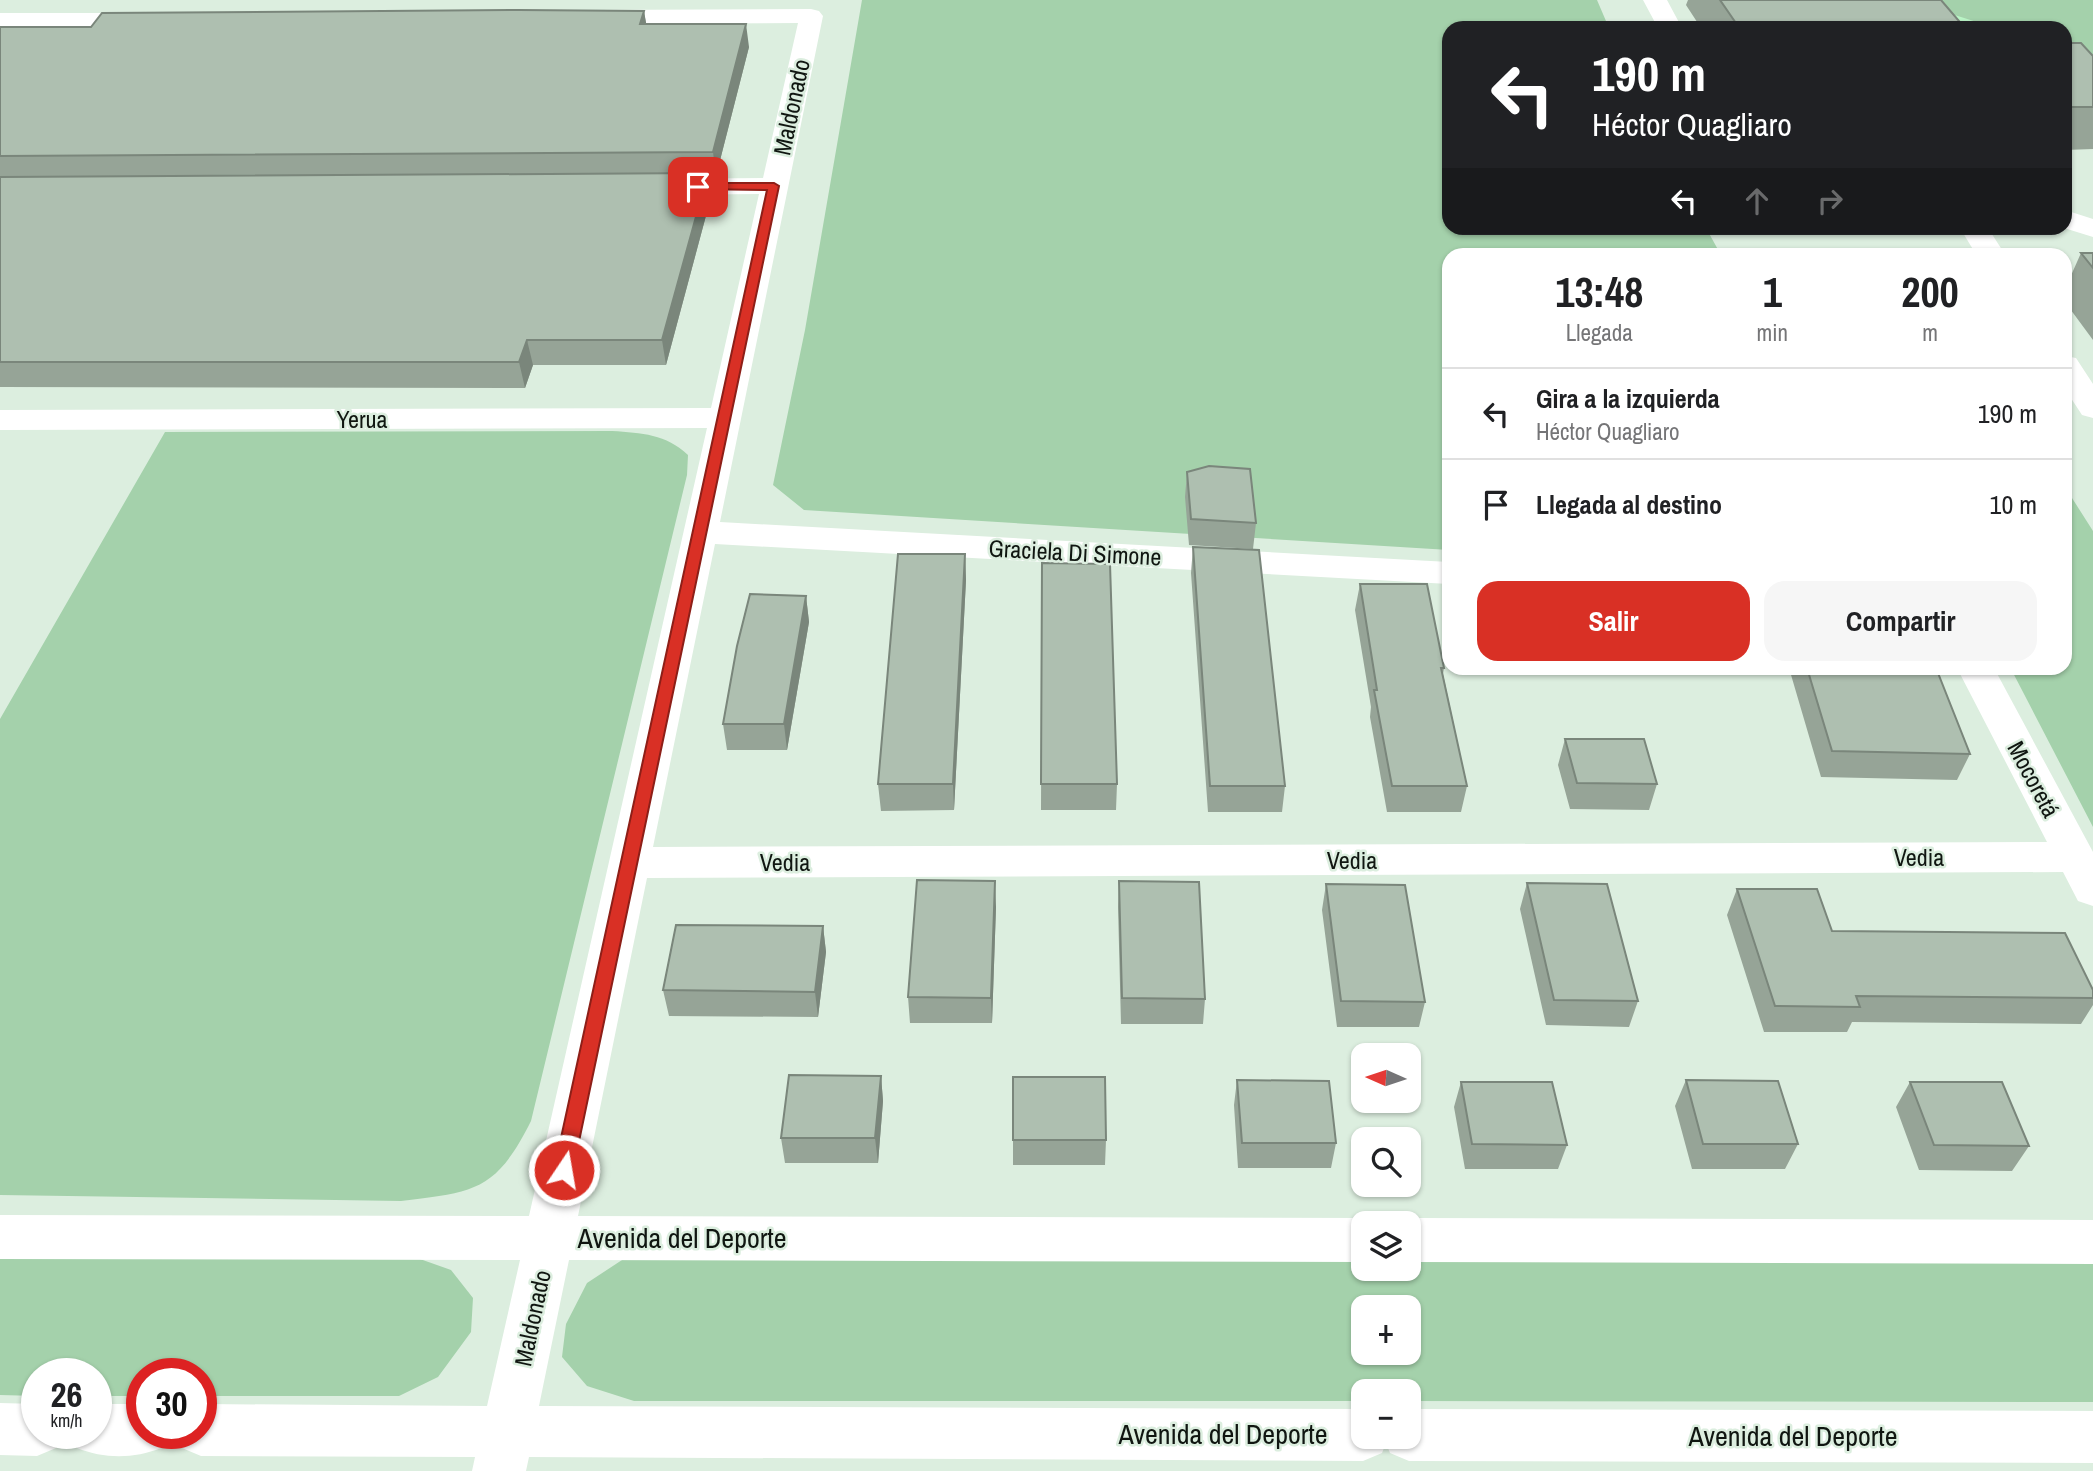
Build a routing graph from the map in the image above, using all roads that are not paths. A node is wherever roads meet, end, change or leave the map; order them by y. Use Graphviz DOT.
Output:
graph roads {
  1 [pos="1655,0"];
  2 [pos="1883,0"];
  3 [pos="573,17"];
  4 [pos="168,19"];
  5 [pos="0,20"];
  6 [pos="1666,21"];
  7 [pos="1950,21"];
  8 [pos="774,186"];
  9 [pos="625,187"];
  10 [pos="2072,221"];
  11 [pos="2093,229"];
  12 [pos="2072,376"];
  13 [pos="2093,408"];
  14 [pos="725,418"];
  15 [pos="0,420"];
  16 [pos="700,531"];
  17 [pos="1442,573"];
  18 [pos="1979,675"];
  19 [pos="629,863"];
  20 [pos="2084,873"];
  21 [pos="0,1237"];
  22 [pos="549,1238"];
  23 [pos="1351,1240"];
  24 [pos="1421,1240"];
  25 [pos="2093,1242"];
  26 [pos="0,1429"];
  27 [pos="21,1430"];
  28 [pos="217,1431"];
  29 [pos="1351,1435"];
  30 [pos="1421,1435"];
  31 [pos="2093,1437"];
  32 [pos="503,1451"];
  1 -- 6 [label="street"];
  2 -- 7 [label="main road"];
  3 -- 8 [label="street, Maldonado"];
  4 -- 5 [label="street"];
  8 -- 9 [label="street"];
  8 -- 14 [label="street, Maldonado"];
  10 -- 11 [label="street"];
  12 -- 13 [label="street"];
  14 -- 15 [label="street, Yerua"];
  14 -- 16 [label="street, Maldonado"];
  16 -- 17 [label="street, Graciela Di Simone"];
  16 -- 19 [label="street, Maldonado"];
  18 -- 20 [label="street, Mocoretá"];
  19 -- 20 [label="street, Vedia"];
  19 -- 22 [label="street, Maldonado"];
  21 -- 22 [label="street, Avenida del Deporte"];
  22 -- 23 [label="street, Avenida del Deporte"];
  22 -- 32 [label="street, Maldonado"];
  24 -- 25 [label="street"];
  26 -- 27 [label="street"];
  28 -- 32 [label="street, Avenida del Deporte"];
  29 -- 32 [label="street, Avenida del Deporte"];
  30 -- 31 [label="street, Avenida del Deporte"];
}
